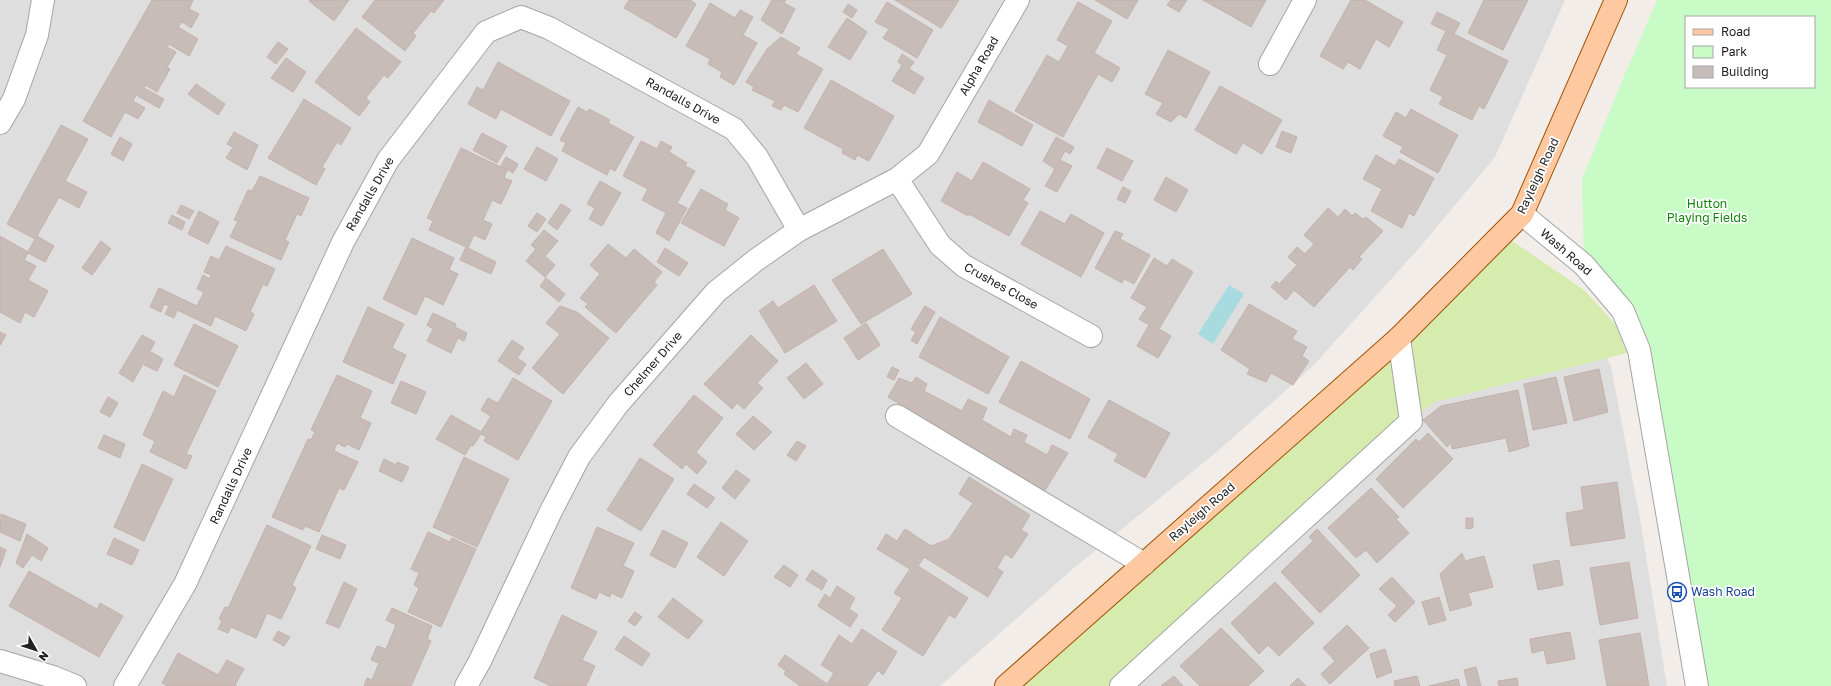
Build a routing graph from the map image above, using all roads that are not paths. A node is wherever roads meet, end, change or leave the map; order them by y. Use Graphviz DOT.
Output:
graph roads {
  1 [pos="43,0"];
  2 [pos="1018,0"];
  3 [pos="1305,0"];
  4 [pos="1616,0"];
  5 [pos="1270,64"];
  6 [pos="0,123"];
  7 [pos="941,133"];
  8 [pos="897,180"];
  9 [pos="1522,214"];
  10 [pos="799,230"];
  11 [pos="1091,336"];
  12 [pos="1399,338"];
  13 [pos="897,416"];
  14 [pos="1144,564"];
  15 [pos="0,661"];
  16 [pos="75,686"];
  17 [pos="125,686"];
  18 [pos="466,686"];
  19 [pos="1006,686"];
  20 [pos="1121,686"];
  21 [pos="1697,686"];
  1 -- 6 [label="street"];
  2 -- 7 [label="street, Alpha Road"];
  3 -- 5 [label="street"];
  4 -- 9 [label="main road, Rayleigh Road"];
  7 -- 8 [label="street, Chelmer Drive"];
  8 -- 10 [label="street, Chelmer Drive"];
  8 -- 11 [label="street, Crushes Close"];
  9 -- 12 [label="main road, Rayleigh Road"];
  9 -- 21 [label="street, Wash Road"];
  10 -- 17 [label="street, Randalls Drive"];
  10 -- 18 [label="street, Chelmer Drive"];
  12 -- 14 [label="main road, Rayleigh Road"];
  12 -- 20 [label="street"];
  13 -- 14 [label="street"];
  14 -- 19 [label="main road, Rayleigh Road"];
  15 -- 16 [label="street"];
}
